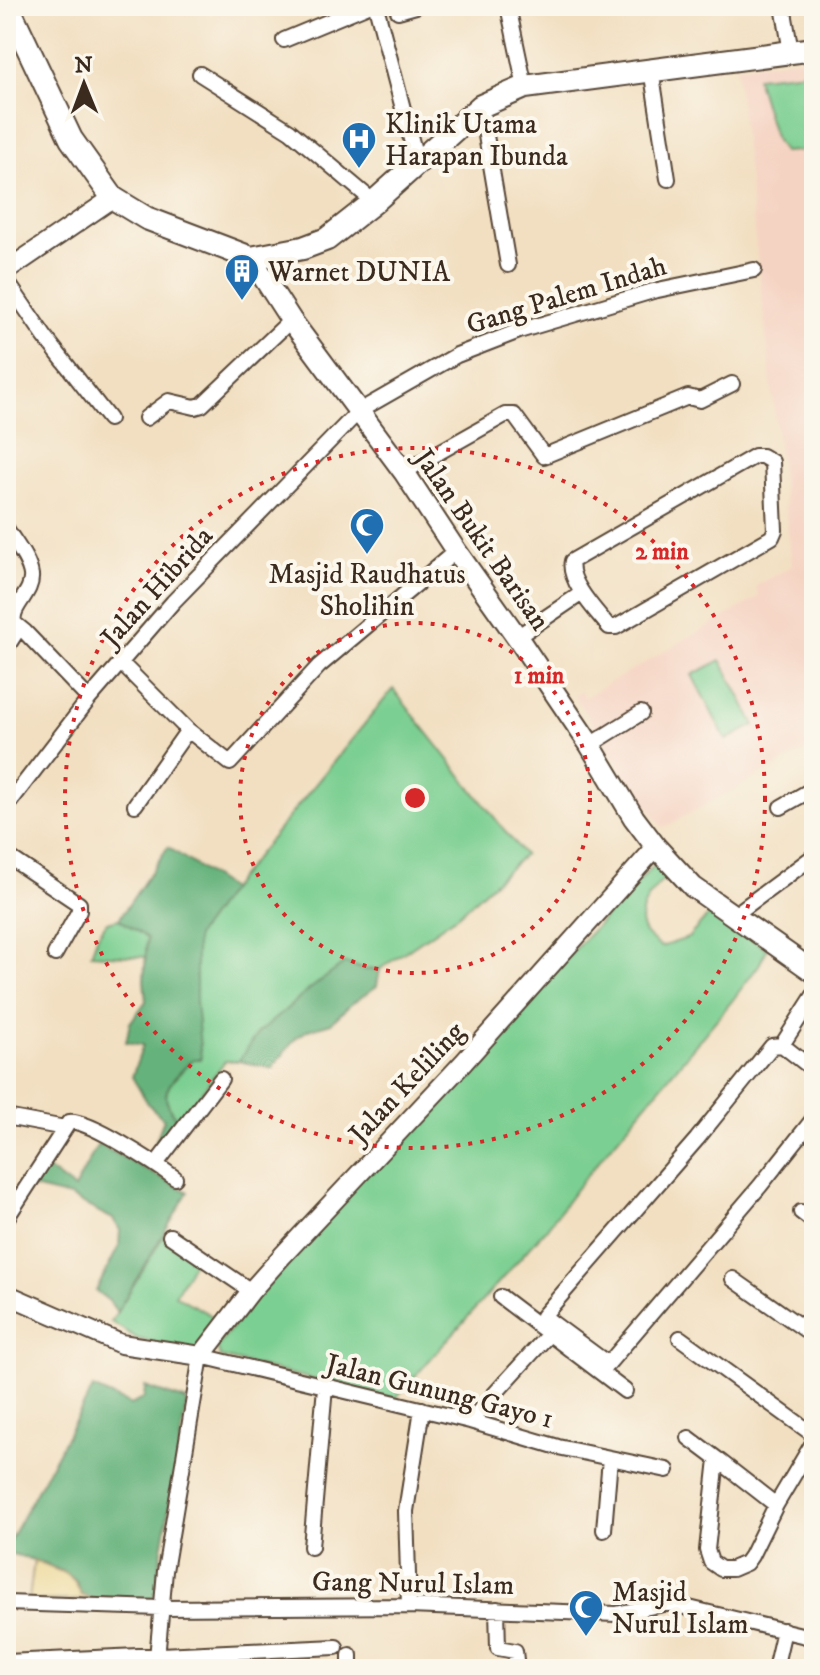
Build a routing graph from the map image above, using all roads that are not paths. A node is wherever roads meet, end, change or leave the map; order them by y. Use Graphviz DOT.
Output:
graph roads {
  1 [pos="8,6"];
  2 [pos="366,6"];
  3 [pos="376,6"];
  4 [pos="416,6"];
  5 [pos="508,6"];
  6 [pos="783,6"];
  7 [pos="398,11"];
  8 [pos="284,40"];
  9 [pos="814,49"];
  10 [pos="791,52"];
  11 [pos="651,69"];
  12 [pos="200,74"];
  13 [pos="525,87"];
  14 [pos="481,106"];
  15 [pos="417,162"];
  16 [pos="668,179"];
  17 [pos="113,198"];
  18 [pos="374,202"];
  19 [pos="251,258"];
  20 [pos="508,265"];
  21 [pos="754,270"];
  22 [pos="6,271"];
  23 [pos="6,280"];
  24 [pos="291,320"];
  25 [pos="732,384"];
  26 [pos="359,411"];
  27 [pos="146,418"];
  28 [pos="109,419"];
  29 [pos="404,472"];
  30 [pos="6,528"];
  31 [pos="456,551"];
  32 [pos="582,593"];
  33 [pos="19,628"];
  34 [pos="517,637"];
  35 [pos="6,648"];
  36 [pos="121,663"];
  37 [pos="89,699"];
  38 [pos="641,713"];
  39 [pos="188,730"];
  40 [pos="590,745"];
  41 [pos="814,793"];
  42 [pos="135,805"];
  43 [pos="6,807"];
  44 [pos="781,807"];
  45 [pos="656,847"];
  46 [pos="6,855"];
  47 [pos="814,856"];
  48 [pos="733,916"];
  49 [pos="55,954"];
  50 [pos="814,972"];
  51 [pos="814,995"];
  52 [pos="782,1045"];
  53 [pos="814,1070"];
  54 [pos="221,1079"];
  55 [pos="6,1117"];
  56 [pos="814,1118"];
  57 [pos="65,1128"];
  58 [pos="156,1164"];
  59 [pos="175,1178"];
  60 [pos="801,1212"];
  61 [pos="6,1219"];
  62 [pos="814,1222"];
  63 [pos="170,1236"];
  64 [pos="733,1279"];
  65 [pos="251,1291"];
  66 [pos="6,1294"];
  67 [pos="501,1297"];
  68 [pos="549,1329"];
  69 [pos="814,1336"];
  70 [pos="680,1338"];
  71 [pos="201,1356"];
  72 [pos="325,1387"];
  73 [pos="625,1391"];
  74 [pos="422,1409"];
  75 [pos="470,1421"];
  76 [pos="814,1435"];
  77 [pos="689,1438"];
  78 [pos="814,1441"];
  79 [pos="610,1458"];
  80 [pos="717,1459"];
  81 [pos="667,1470"];
  82 [pos="776,1505"];
  83 [pos="604,1530"];
  84 [pos="311,1547"];
  85 [pos="6,1603"];
  86 [pos="409,1606"];
  87 [pos="161,1608"];
  88 [pos="497,1609"];
  89 [pos="784,1630"];
  90 [pos="814,1638"];
  91 [pos="345,1657"];
  92 [pos="6,1662"];
  93 [pos="157,1662"];
  94 [pos="517,1669"];
  95 [pos="775,1669"];
  1 -- 17 [label="main road"];
  2 -- 8 [label="street"];
  3 -- 15 [label="street"];
  4 -- 7 [label="street"];
  5 -- 13 [label="street"];
  6 -- 10 [label="street"];
  9 -- 10 [label="main road"];
  10 -- 11 [label="main road"];
  11 -- 13 [label="main road"];
  11 -- 16 [label="street"];
  12 -- 18 [label="street"];
  13 -- 14 [label="main road"];
  14 -- 15 [label="main road"];
  14 -- 20 [label="street"];
  15 -- 18 [label="main road"];
  17 -- 19 [label="main road"];
  17 -- 22 [label="street"];
  18 -- 19 [label="main road"];
  19 -- 24 [label="main road, Jalan Bukit Barisan"];
  21 -- 26 [label="street, Gang Palem Indah"];
  23 -- 28 [label="street"];
  24 -- 26 [label="main road, Jalan Bukit Barisan"];
  24 -- 27 [label="street"];
  25 -- 29 [label="street"];
  26 -- 29 [label="main road, Jalan Bukit Barisan"];
  26 -- 36 [label="street, Jalan Hibrida"];
  29 -- 31 [label="main road, Jalan Bukit Barisan"];
  30 -- 33 [label="street"];
  31 -- 34 [label="main road, Jalan Bukit Barisan"];
  31 -- 39 [label="street"];
  32 -- 32 [label="street"];
  32 -- 34 [label="street"];
  33 -- 35 [label="street"];
  33 -- 37 [label="street"];
  34 -- 40 [label="main road, Jalan Bukit Barisan"];
  36 -- 37 [label="street, Jalan Hibrida"];
  36 -- 39 [label="street"];
  37 -- 43 [label="street, Jalan Hibrida"];
  38 -- 40 [label="street"];
  39 -- 42 [label="street"];
  40 -- 45 [label="main road, Jalan Bukit Barisan"];
  41 -- 44 [label="street"];
  45 -- 48 [label="main road, Jalan Bukit Barisan"];
  45 -- 65 [label="street, Jalan Keliling"];
  46 -- 49 [label="street"];
  47 -- 48 [label="street"];
  48 -- 50 [label="main road, Jalan Bukit Barisan"];
  51 -- 52 [label="street"];
  52 -- 53 [label="street"];
  52 -- 68 [label="street"];
  54 -- 58 [label="street"];
  55 -- 57 [label="street"];
  56 -- 68 [label="street"];
  57 -- 58 [label="street"];
  57 -- 61 [label="street"];
  58 -- 59 [label="street"];
  60 -- 62 [label="street"];
  63 -- 65 [label="street"];
  64 -- 69 [label="street"];
  65 -- 71 [label="street, Jalan Keliling"];
  66 -- 71 [label="street"];
  67 -- 68 [label="street"];
  68 -- 73 [label="street"];
  68 -- 75 [label="street"];
  70 -- 76 [label="street"];
  71 -- 72 [label="street, Jalan Gunung Gayo 1"];
  71 -- 87 [label="street, Jalan Keliling"];
  72 -- 74 [label="street, Jalan Gunung Gayo 1"];
  72 -- 84 [label="street"];
  74 -- 75 [label="street, Jalan Gunung Gayo 1"];
  74 -- 86 [label="street"];
  75 -- 79 [label="street, Jalan Gunung Gayo 1"];
  77 -- 80 [label="street"];
  78 -- 82 [label="street"];
  79 -- 81 [label="street, Jalan Gunung Gayo 1"];
  79 -- 83 [label="street"];
  80 -- 82 [label="street"];
  80 -- 82 [label="street"];
  85 -- 87 [label="street, Gang Nurul Islam"];
  86 -- 87 [label="street, Gang Nurul Islam"];
  86 -- 88 [label="street, Gang Nurul Islam"];
  87 -- 93 [label="street, Jalan Keliling"];
  88 -- 89 [label="street, Gang Nurul Islam"];
  88 -- 94 [label="street"];
  89 -- 90 [label="street, Gang Nurul Islam"];
  89 -- 95 [label="street"];
  91 -- 93 [label="street"];
  92 -- 93 [label="street"];
}
